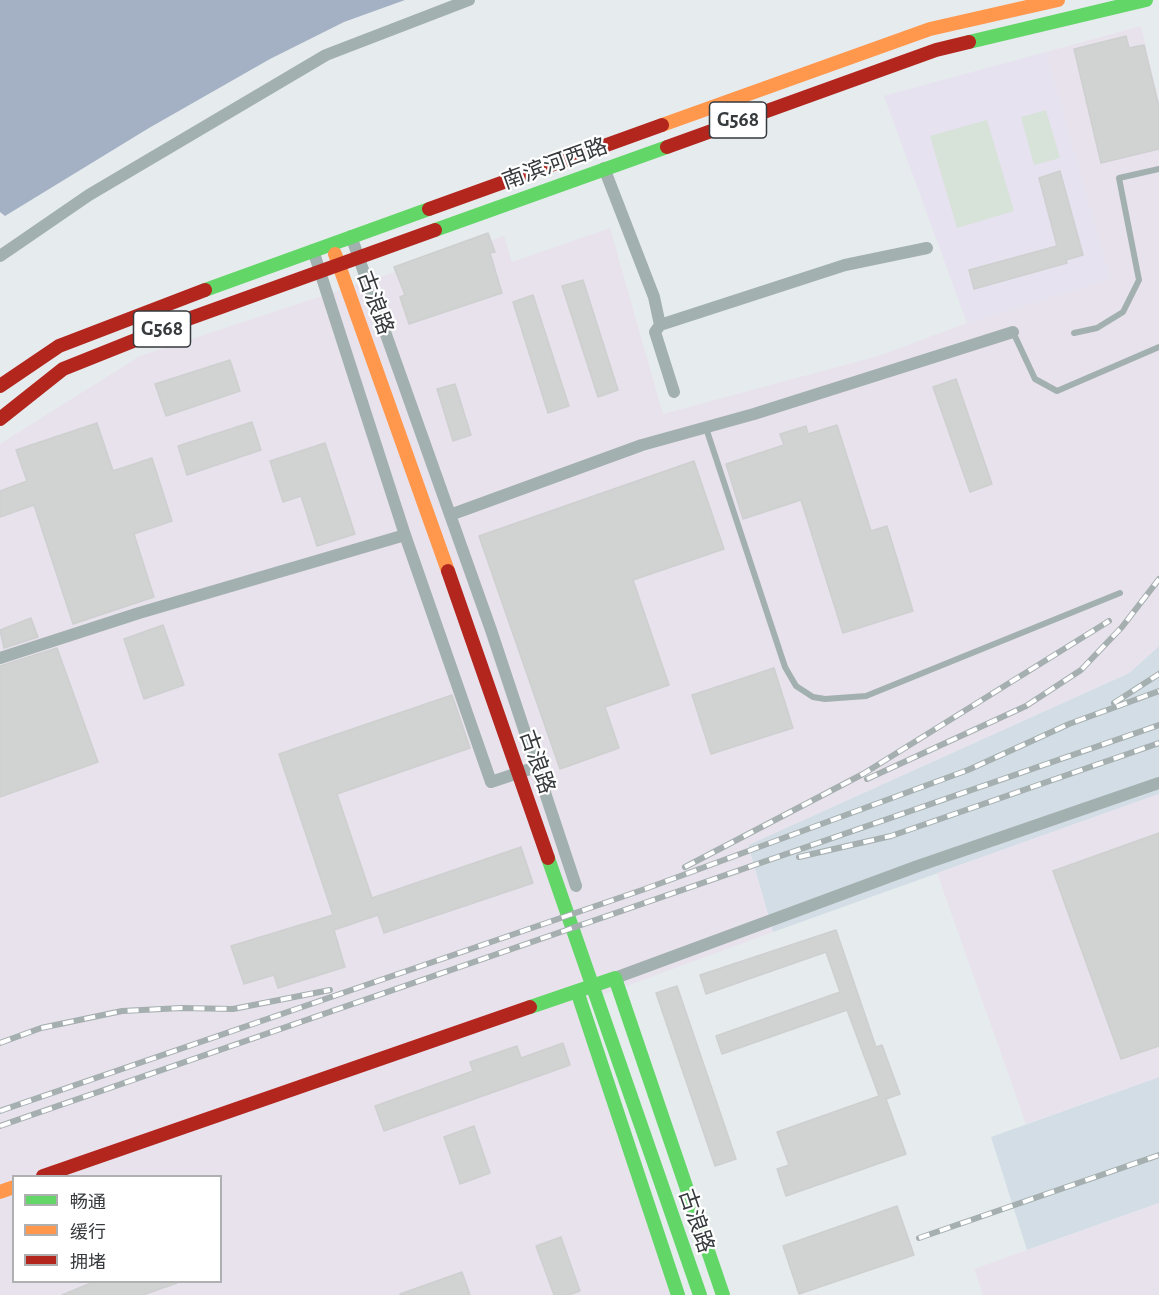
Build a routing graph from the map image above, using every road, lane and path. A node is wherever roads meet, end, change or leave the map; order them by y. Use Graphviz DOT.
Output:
graph roads {
  1 [pos="469,0"];
  2 [pos="1058,0"];
  3 [pos="1146,0"];
  4 [pos="604,168"];
  5 [pos="1159,169"];
  6 [pos="351,236"];
  7 [pos="331,244"];
  8 [pos="927,248"];
  9 [pos="313,250"];
  10 [pos="0,256"];
  11 [pos="359,257"];
  12 [pos="338,264"];
  13 [pos="319,271"];
  14 [pos="660,325"];
  15 [pos="1013,332"];
  16 [pos="1074,333"];
  17 [pos="1159,347"];
  18 [pos="0,386"];
  19 [pos="674,392"];
  20 [pos="0,419"];
  21 [pos="706,428"];
  22 [pos="450,516"];
  23 [pos="405,536"];
  24 [pos="1120,593"];
  25 [pos="0,658"];
  26 [pos="536,767"];
  27 [pos="1159,783"];
  28 [pos="576,886"];
  29 [pos="615,978"];
  30 [pos="577,991"];
  31 [pos="46,1175"];
  32 [pos="678,1295"];
  33 [pos="700,1295"];
  34 [pos="723,1295"];
  1 -- 10 [label="street"];
  2 -- 6 [label="main road, 南滨河西路 / G568"];
  3 -- 4 [label="main road, 南滨河西路 / G568"];
  4 -- 11 [label="main road, 南滨河西路 / G568"];
  4 -- 14 [label="street"];
  5 -- 16 [label="lane"];
  6 -- 7 [label="main road, 南滨河西路 / G568"];
  6 -- 11 [label="street"];
  7 -- 9 [label="main road, 南滨河西路 / G568"];
  7 -- 12 [label="main road, 古浪路"];
  8 -- 14 [label="street"];
  9 -- 13 [label="street"];
  9 -- 18 [label="main road, 南滨河西路 / G568"];
  11 -- 12 [label="main road, 南滨河西路 / G568"];
  11 -- 22 [label="street"];
  12 -- 13 [label="main road, 南滨河西路 / G568"];
  12 -- 33 [label="main road, 古浪路"];
  13 -- 20 [label="main road, 南滨河西路 / G568"];
  13 -- 23 [label="street"];
  14 -- 19 [label="street"];
  15 -- 17 [label="lane"];
  15 -- 21 [label="street"];
  21 -- 22 [label="street"];
  21 -- 24 [label="lane"];
  22 -- 26 [label="street"];
  23 -- 25 [label="street"];
  23 -- 26 [label="street"];
  26 -- 28 [label="street"];
  27 -- 29 [label="street"];
  29 -- 30 [label="main road"];
  29 -- 34 [label="main road, 古浪路"];
  30 -- 31 [label="main road"];
  30 -- 32 [label="main road, 古浪路"];
}
